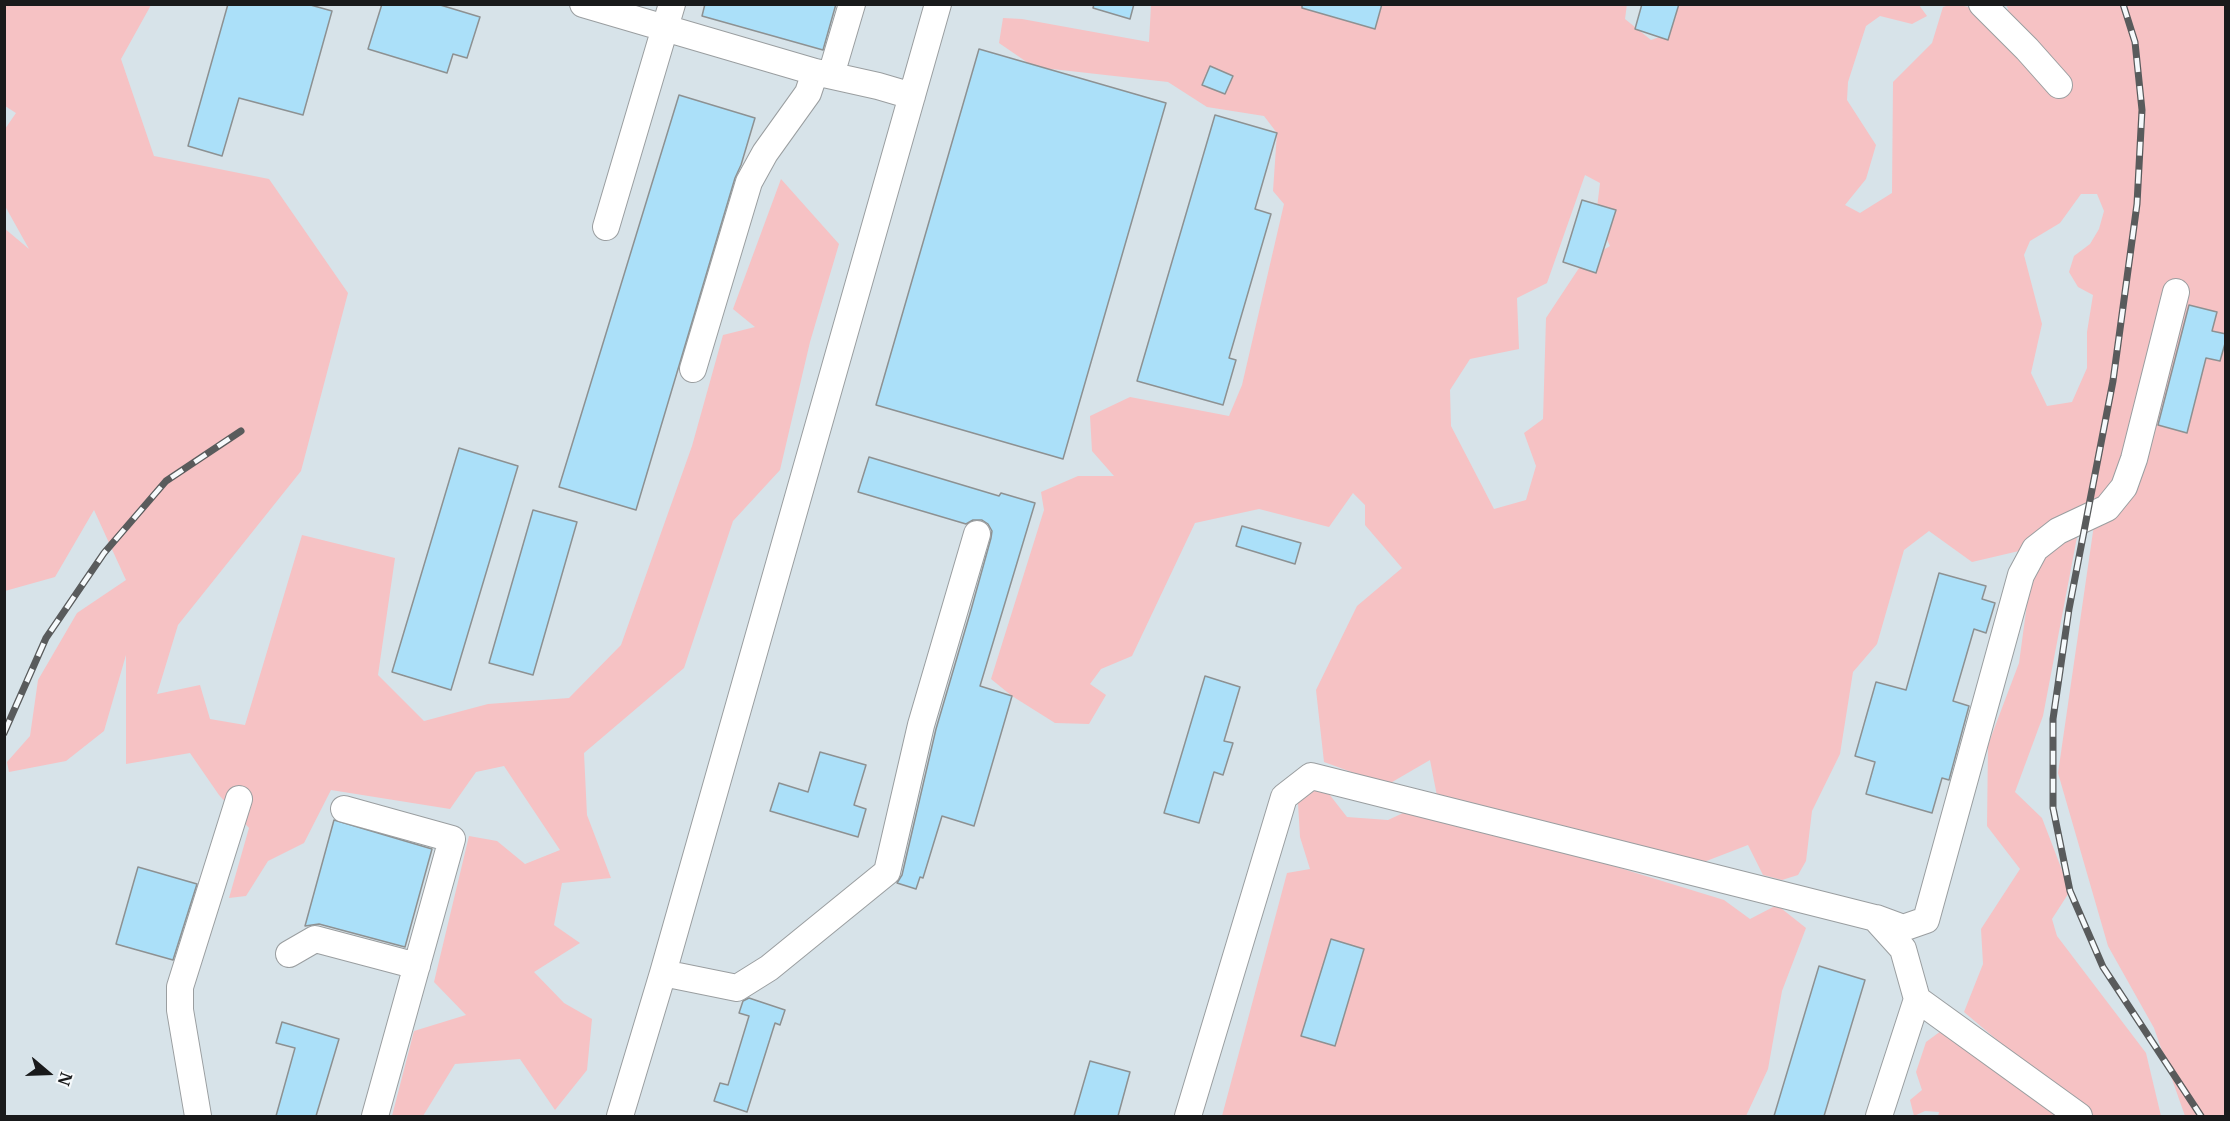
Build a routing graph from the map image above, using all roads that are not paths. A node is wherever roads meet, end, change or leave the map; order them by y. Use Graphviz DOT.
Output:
graph roads {
  1 [pos="583,4"];
  2 [pos="852,4"];
  3 [pos="938,4"];
  4 [pos="1982,4"];
  5 [pos="669,16"];
  6 [pos="823,73"];
  7 [pos="2059,85"];
  8 [pos="912,96"];
  9 [pos="606,227"];
  10 [pos="2176,292"];
  11 [pos="693,369"];
  12 [pos="977,534"];
  13 [pos="239,799"];
  14 [pos="344,809"];
  15 [pos="1875,918"];
  16 [pos="289,954"];
  17 [pos="417,966"];
  18 [pos="663,973"];
  19 [pos="1917,999"];
  20 [pos="198,1116"];
  21 [pos="375,1116"];
  22 [pos="620,1116"];
  23 [pos="1188,1116"];
  24 [pos="1879,1116"];
  25 [pos="2079,1116"];
  1 -- 5 [label="lane"];
  2 -- 6 [label="lane"];
  3 -- 8 [label="lane"];
  4 -- 7 [label="lane"];
  5 -- 6 [label="lane"];
  5 -- 9 [label="lane"];
  6 -- 8 [label="lane"];
  6 -- 11 [label="lane"];
  8 -- 18 [label="lane"];
  10 -- 15 [label="lane"];
  12 -- 18 [label="lane"];
  13 -- 20 [label="lane"];
  14 -- 17 [label="lane"];
  15 -- 19 [label="lane"];
  15 -- 23 [label="lane"];
  16 -- 17 [label="lane"];
  17 -- 21 [label="lane"];
  18 -- 22 [label="lane"];
  19 -- 24 [label="lane"];
  19 -- 25 [label="lane"];
}
